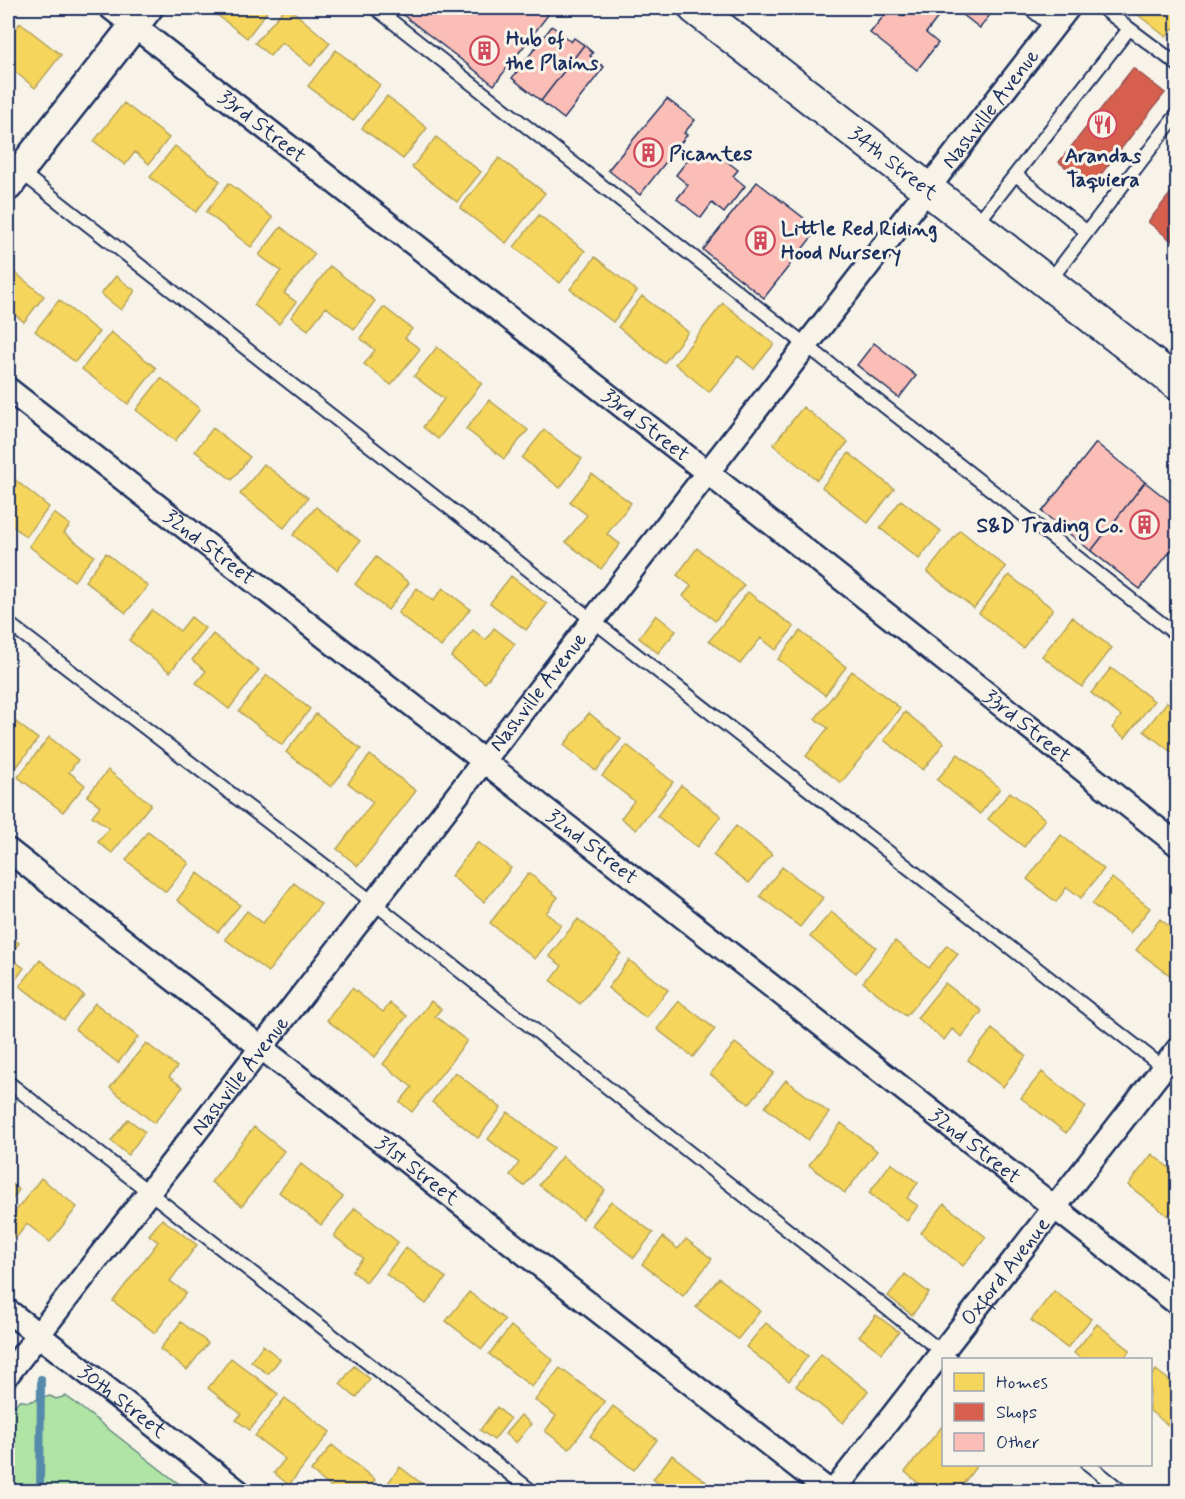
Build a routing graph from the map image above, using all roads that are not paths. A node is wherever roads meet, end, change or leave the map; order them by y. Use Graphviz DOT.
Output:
graph roads {
  1 [pos="111,8"];
  2 [pos="375,8"];
  3 [pos="695,8"];
  4 [pos="1029,8"];
  5 [pos="1068,8"];
  6 [pos="1102,8"];
  7 [pos="141,16"];
  8 [pos="1053,27"];
  9 [pos="1130,29"];
  10 [pos="1178,65"];
  11 [pos="1178,113"];
  12 [pos="11,173"];
  13 [pos="1016,175"];
  14 [pos="928,190"];
  15 [pos="975,226"];
  16 [pos="1087,232"];
  17 [pos="1048,283"];
  18 [pos="808,345"];
  19 [pos="1178,384"];
  20 [pos="8,389"];
  21 [pos="708,473"];
  22 [pos="594,620"];
  23 [pos="8,623"];
  24 [pos="1178,636"];
  25 [pos="484,761"];
  26 [pos="1178,845"];
  27 [pos="8,850"];
  28 [pos="374,903"];
  29 [pos="261,1048"];
  30 [pos="1178,1048"];
  31 [pos="1170,1073"];
  32 [pos="8,1082"];
  33 [pos="149,1192"];
  34 [pos="1054,1207"];
  35 [pos="1178,1304"];
  36 [pos="8,1311"];
  37 [pos="38,1335"];
  38 [pos="947,1355"];
  39 [pos="942,1361"];
  40 [pos="8,1374"];
  41 [pos="1091,1466"];
  42 [pos="239,1491"];
  43 [pos="533,1491"];
  44 [pos="831,1491"];
  45 [pos="1123,1491"];
  1 -- 7 [label="street, 33rd Street"];
  2 -- 18 [label="lane"];
  3 -- 14 [label="main road, 34th Street"];
  4 -- 8 [label="lane"];
  5 -- 8 [label="street, Nashville Avenue"];
  6 -- 9 [label="lane"];
  7 -- 12 [label="street"];
  7 -- 21 [label="street, 33rd Street"];
  8 -- 14 [label="street, Nashville Avenue"];
  9 -- 10 [label="lane"];
  9 -- 13 [label="lane"];
  11 -- 16 [label="lane"];
  12 -- 22 [label="lane"];
  13 -- 15 [label="lane"];
  13 -- 16 [label="lane"];
  14 -- 15 [label="main road, 34th Street"];
  14 -- 18 [label="street, Nashville Avenue"];
  15 -- 17 [label="main road, 34th Street"];
  16 -- 17 [label="lane"];
  17 -- 19 [label="main road, 34th Street"];
  18 -- 21 [label="street, Nashville Avenue"];
  18 -- 24 [label="lane"];
  20 -- 25 [label="street, 32nd Street"];
  21 -- 22 [label="street, Nashville Avenue"];
  21 -- 26 [label="street, 33rd Street"];
  22 -- 25 [label="street, Nashville Avenue"];
  22 -- 31 [label="lane"];
  23 -- 28 [label="lane"];
  25 -- 28 [label="street, Nashville Avenue"];
  25 -- 34 [label="street, 32nd Street"];
  27 -- 29 [label="street, 31st Street"];
  28 -- 29 [label="street, Nashville Avenue"];
  28 -- 38 [label="lane"];
  29 -- 33 [label="street, Nashville Avenue"];
  29 -- 44 [label="street, 31st Street"];
  30 -- 31 [label="street, Oxford Avenue"];
  31 -- 34 [label="street, Oxford Avenue"];
  32 -- 33 [label="lane"];
  33 -- 37 [label="street, Nashville Avenue"];
  33 -- 43 [label="lane"];
  34 -- 35 [label="street, 32nd Street"];
  34 -- 38 [label="street, Oxford Avenue"];
  36 -- 37 [label="street, 30th Street"];
  37 -- 40 [label="street, Nashville Avenue"];
  37 -- 42 [label="street, 30th Street"];
  39 -- 44 [label="street, Oxford Avenue"];
  41 -- 45 [label="lane"];
}
